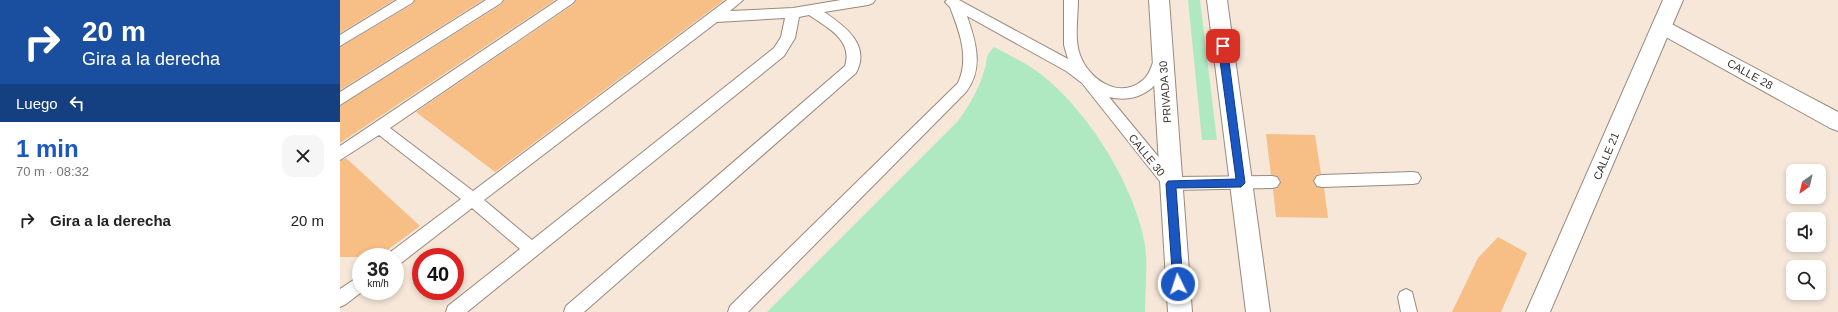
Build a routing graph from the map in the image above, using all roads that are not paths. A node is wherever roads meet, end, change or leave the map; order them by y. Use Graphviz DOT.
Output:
graph roads {
  1 [pos="407,0"];
  2 [pos="496,0"];
  3 [pos="568,0"];
  4 [pos="736,0"];
  5 [pos="868,0"];
  6 [pos="1071,0"];
  7 [pos="1158,0"];
  8 [pos="1216,0"];
  9 [pos="1673,0"];
  10 [pos="952,2"];
  11 [pos="813,11"];
  12 [pos="793,13"];
  13 [pos="712,17"];
  14 [pos="1662,26"];
  15 [pos="340,41"];
  16 [pos="1162,51"];
  17 [pos="1088,81"];
  18 [pos="340,99"];
  19 [pos="1838,122"];
  20 [pos="380,128"];
  21 [pos="340,154"];
  22 [pos="1413,178"];
  23 [pos="1322,181"];
  24 [pos="1272,182"];
  25 [pos="1241,183"];
  26 [pos="1171,184"];
  27 [pos="472,199"];
  28 [pos="531,249"];
  29 [pos="404,251"];
  30 [pos="352,290"];
  31 [pos="340,299"];
  32 [pos="454,312"];
  33 [pos="572,312"];
  34 [pos="736,312"];
  35 [pos="1180,312"];
  36 [pos="1258,312"];
  37 [pos="1538,312"];
  1 -- 15 [label="lane"];
  2 -- 18 [label="lane"];
  3 -- 20 [label="lane"];
  4 -- 13 [label="lane"];
  5 -- 11 [label="lane"];
  6 -- 17 [label="lane"];
  7 -- 16 [label="street, PRIVADA 30"];
  8 -- 25 [label="street"];
  9 -- 14 [label="street, CALLE 21"];
  10 -- 17 [label="lane"];
  10 -- 34 [label="lane"];
  11 -- 12 [label="lane"];
  11 -- 33 [label="lane"];
  12 -- 13 [label="lane"];
  12 -- 28 [label="lane"];
  13 -- 27 [label="lane"];
  14 -- 19 [label="street, CALLE 28"];
  14 -- 37 [label="street, CALLE 21"];
  16 -- 17 [label="lane"];
  16 -- 26 [label="street, PRIVADA 30"];
  17 -- 26 [label="lane, CALLE 30"];
  20 -- 21 [label="lane"];
  20 -- 27 [label="lane"];
  22 -- 23 [label="lane"];
  24 -- 25 [label="lane"];
  25 -- 26 [label="lane"];
  25 -- 36 [label="street"];
  26 -- 35 [label="street, CALLE 30"];
  27 -- 28 [label="lane"];
  27 -- 29 [label="lane"];
  28 -- 32 [label="lane"];
  30 -- 31 [label="lane"];
}
